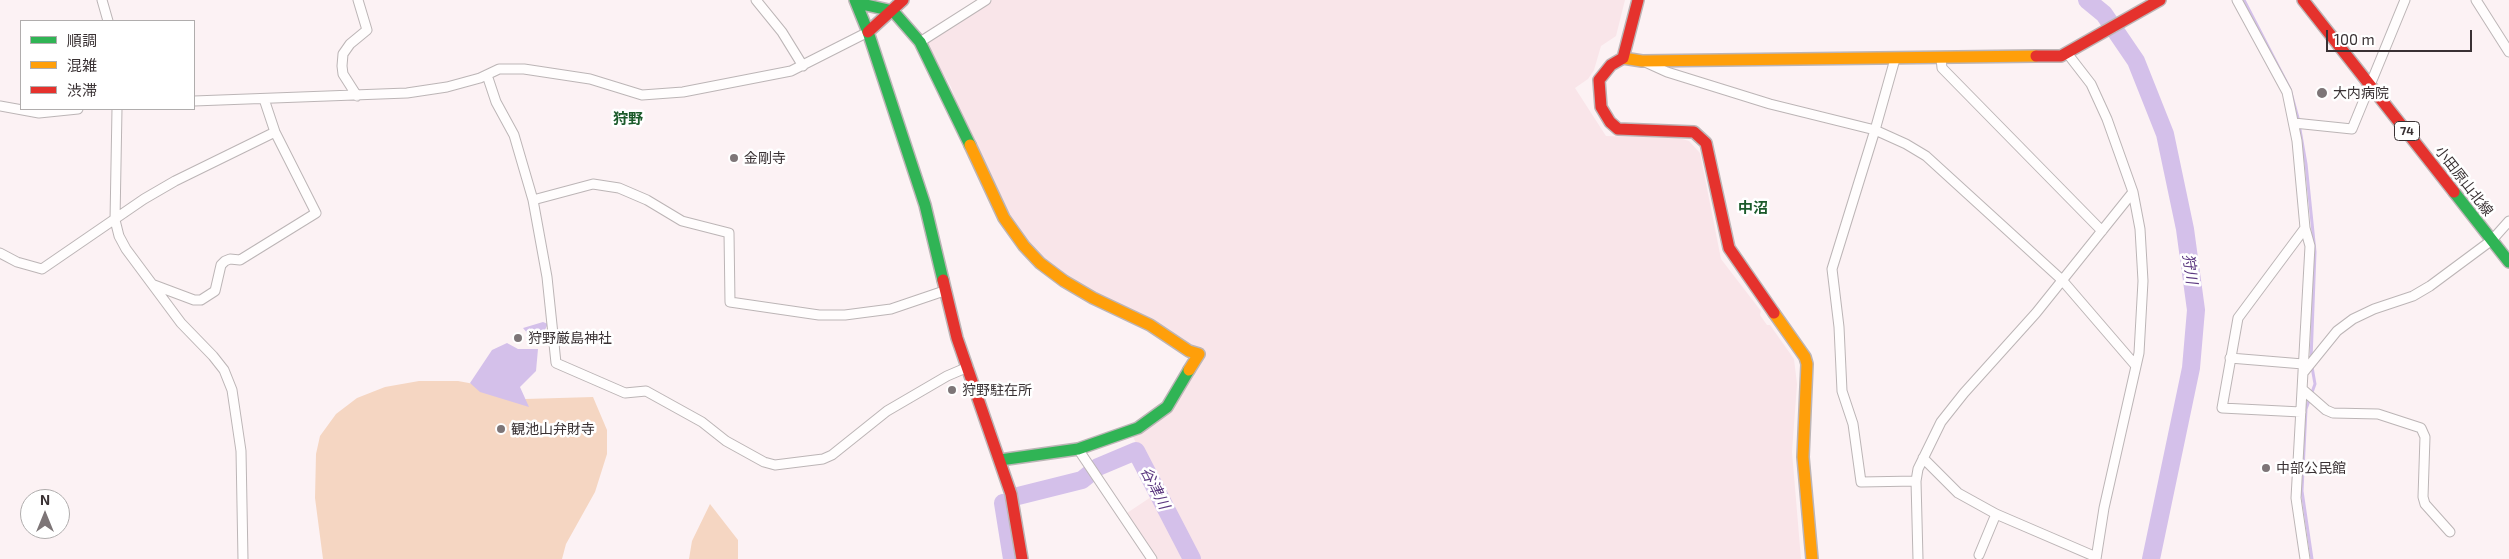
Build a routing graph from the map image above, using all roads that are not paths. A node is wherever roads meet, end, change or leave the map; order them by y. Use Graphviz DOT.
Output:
graph roads {
  1 [pos="102,0"];
  2 [pos="358,0"];
  3 [pos="756,0"];
  4 [pos="903,0"];
  5 [pos="986,0"];
  6 [pos="1638,0"];
  7 [pos="2160,0"];
  8 [pos="2237,0"];
  9 [pos="2304,0"];
  10 [pos="2405,0"];
  11 [pos="2476,0"];
  12 [pos="856,1"];
  13 [pos="2147,3"];
  14 [pos="893,11"];
  15 [pos="108,20"];
  16 [pos="868,32"];
  17 [pos="920,42"];
  18 [pos="2509,52"];
  19 [pos="2067,53"];
  20 [pos="1623,58"];
  21 [pos="1941,58"];
  22 [pos="1894,59"];
  23 [pos="1642,61"];
  24 [pos="803,66"];
  25 [pos="487,75"];
  26 [pos="2370,86"];
  27 [pos="357,96"];
  28 [pos="264,99"];
  29 [pos="195,101"];
  30 [pos="0,106"];
  31 [pos="20,110"];
  32 [pos="22,110"];
  33 [pos="68,110"];
  34 [pos="117,110"];
  35 [pos="2294,123"];
  36 [pos="1875,130"];
  37 [pos="275,132"];
  38 [pos="2133,192"];
  39 [pos="533,200"];
  40 [pos="115,220"];
  41 [pos="2509,221"];
  42 [pos="2305,228"];
  43 [pos="2102,231"];
  44 [pos="2492,240"];
  45 [pos="0,253"];
  46 [pos="2509,262"];
  47 [pos="2062,280"];
  48 [pos="153,285"];
  49 [pos="944,291"];
  50 [pos="2230,358"];
  51 [pos="2136,366"];
  52 [pos="968,367"];
  53 [pos="2303,368"];
  54 [pos="2302,389"];
  55 [pos="2301,412"];
  56 [pos="1078,449"];
  57 [pos="1923,458"];
  58 [pos="1000,460"];
  59 [pos="1916,482"];
  60 [pos="1996,514"];
  61 [pos="2450,532"];
  62 [pos="1979,555"];
  63 [pos="2096,558"];
  64 [pos="243,559"];
  65 [pos="1022,559"];
  66 [pos="1152,559"];
  67 [pos="1812,559"];
  68 [pos="1918,559"];
  69 [pos="2305,559"];
  1 -- 15 [label="street"];
  2 -- 27 [label="street"];
  3 -- 24 [label="street"];
  4 -- 14 [label="street"];
  5 -- 17 [label="street"];
  6 -- 20 [label="street"];
  7 -- 13 [label="street"];
  8 -- 35 [label="street"];
  9 -- 26 [label="street, 小田原山北線 / 74"];
  10 -- 26 [label="street"];
  11 -- 18 [label="street"];
  12 -- 14 [label="street"];
  12 -- 16 [label="street"];
  13 -- 19 [label="street"];
  14 -- 16 [label="street"];
  14 -- 17 [label="street"];
  16 -- 24 [label="street"];
  16 -- 49 [label="street"];
  17 -- 56 [label="street"];
  19 -- 21 [label="street"];
  19 -- 38 [label="street"];
  20 -- 23 [label="street"];
  20 -- 67 [label="street"];
  21 -- 22 [label="street"];
  21 -- 43 [label="street"];
  22 -- 23 [label="street"];
  22 -- 36 [label="street"];
  23 -- 36 [label="street"];
  24 -- 25 [label="street"];
  25 -- 27 [label="street"];
  25 -- 39 [label="street"];
  26 -- 35 [label="street"];
  26 -- 44 [label="street, 小田原山北線 / 74"];
  27 -- 28 [label="street"];
  28 -- 29 [label="street"];
  28 -- 37 [label="street"];
  30 -- 31 [label="street"];
  32 -- 33 [label="street"];
  34 -- 40 [label="street"];
  35 -- 42 [label="street"];
  36 -- 47 [label="street"];
  36 -- 59 [label="street"];
  37 -- 40 [label="street"];
  37 -- 48 [label="street"];
  38 -- 43 [label="street"];
  38 -- 51 [label="street"];
  39 -- 49 [label="street"];
  39 -- 52 [label="street"];
  40 -- 45 [label="street"];
  40 -- 48 [label="street"];
  41 -- 44 [label="street"];
  42 -- 50 [label="street"];
  42 -- 53 [label="street"];
  43 -- 47 [label="street"];
  44 -- 46 [label="street, 小田原山北線 / 74"];
  44 -- 53 [label="street"];
  47 -- 51 [label="street"];
  47 -- 57 [label="street"];
  48 -- 64 [label="street"];
  49 -- 52 [label="street"];
  50 -- 53 [label="street"];
  50 -- 55 [label="street"];
  51 -- 63 [label="street"];
  52 -- 58 [label="street"];
  53 -- 54 [label="street"];
  54 -- 55 [label="street"];
  54 -- 61 [label="street"];
  55 -- 69 [label="street"];
  56 -- 58 [label="street"];
  56 -- 66 [label="street"];
  57 -- 59 [label="street"];
  57 -- 60 [label="street"];
  58 -- 65 [label="street"];
  59 -- 68 [label="street"];
  60 -- 62 [label="street"];
  60 -- 63 [label="street"];
}
